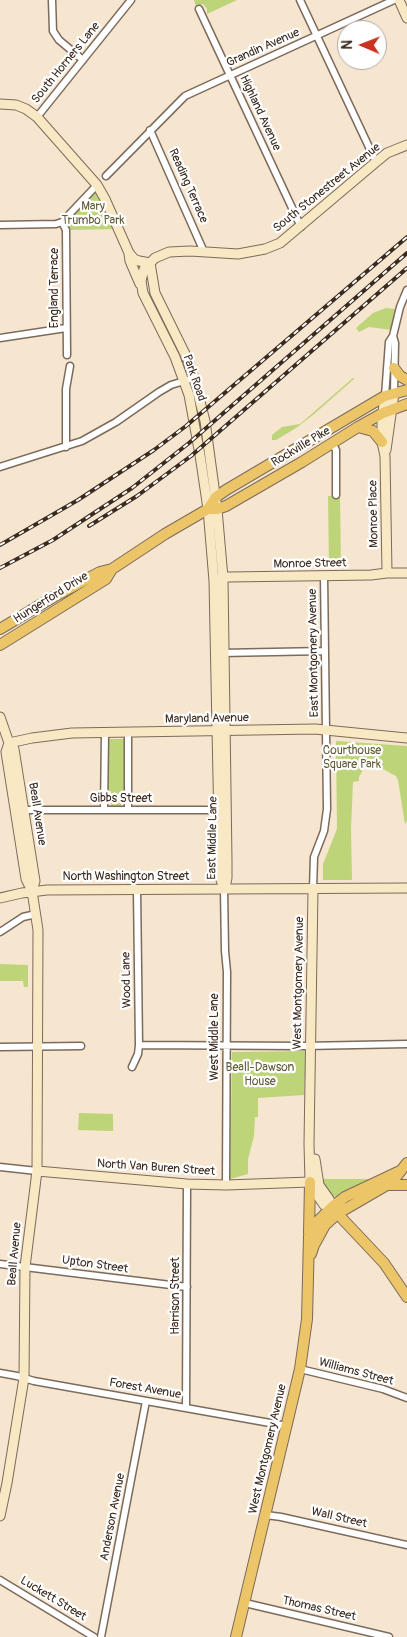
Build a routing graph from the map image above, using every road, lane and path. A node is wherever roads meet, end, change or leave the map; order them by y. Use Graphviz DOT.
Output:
graph roads {
  1 [pos="52,0"];
  2 [pos="131,0"];
  3 [pos="300,0"];
  4 [pos="394,0"];
  5 [pos="399,0"];
  6 [pos="199,9"];
  7 [pos="407,18"];
  8 [pos="316,36"];
  9 [pos="83,60"];
  10 [pos="230,75"];
  11 [pos="0,104"];
  12 [pos="37,117"];
  13 [pos="150,130"];
  14 [pos="407,145"];
  15 [pos="376,162"];
  16 [pos="106,176"];
  17 [pos="96,186"];
  18 [pos="62,222"];
  19 [pos="0,225"];
  20 [pos="301,227"];
  21 [pos="204,252"];
  22 [pos="129,253"];
  23 [pos="150,263"];
  24 [pos="141,287"];
  25 [pos="407,290"];
  26 [pos="66,328"];
  27 [pos="393,336"];
  28 [pos="0,338"];
  29 [pos="67,355"];
  30 [pos="70,366"];
  31 [pos="394,368"];
  32 [pos="194,378"];
  33 [pos="407,380"];
  34 [pos="184,381"];
  35 [pos="407,390"];
  36 [pos="389,395"];
  37 [pos="407,404"];
  38 [pos="388,412"];
  39 [pos="358,427"];
  40 [pos="382,442"];
  41 [pos="332,443"];
  42 [pos="66,446"];
  43 [pos="385,456"];
  44 [pos="0,467"];
  45 [pos="336,495"];
  46 [pos="216,497"];
  47 [pos="213,509"];
  48 [pos="112,569"];
  49 [pos="387,573"];
  50 [pos="407,573"];
  51 [pos="324,576"];
  52 [pos="219,579"];
  53 [pos="0,629"];
  54 [pos="0,645"];
  55 [pos="325,651"];
  56 [pos="220,654"];
  57 [pos="0,717"];
  58 [pos="326,729"];
  59 [pos="221,731"];
  60 [pos="105,733"];
  61 [pos="128,733"];
  62 [pos="407,738"];
  63 [pos="9,743"];
  64 [pos="104,810"];
  65 [pos="128,810"];
  66 [pos="223,810"];
  67 [pos="20,811"];
  68 [pos="407,888"];
  69 [pos="312,889"];
  70 [pos="137,890"];
  71 [pos="224,890"];
  72 [pos="32,891"];
  73 [pos="0,898"];
  74 [pos="36,915"];
  75 [pos="0,932"];
  76 [pos="407,1044"];
  77 [pos="139,1045"];
  78 [pos="81,1046"];
  79 [pos="226,1046"];
  80 [pos="311,1046"];
  81 [pos="0,1047"];
  82 [pos="37,1047"];
  83 [pos="132,1068"];
  84 [pos="310,1137"];
  85 [pos="0,1167"];
  86 [pos="404,1167"];
  87 [pos="37,1171"];
  88 [pos="310,1182"];
  89 [pos="188,1184"];
  90 [pos="407,1184"];
  91 [pos="386,1185"];
  92 [pos="226,1186"];
  93 [pos="335,1211"];
  94 [pos="309,1236"];
  95 [pos="0,1264"];
  96 [pos="308,1265"];
  97 [pos="26,1267"];
  98 [pos="187,1287"];
  99 [pos="407,1297"];
  100 [pos="300,1369"];
  101 [pos="0,1373"];
  102 [pos="24,1378"];
  103 [pos="407,1398"];
  104 [pos="146,1401"];
  105 [pos="186,1408"];
  106 [pos="287,1426"];
  107 [pos="266,1515"];
  108 [pos="0,1516"];
  109 [pos="407,1545"];
  110 [pos="0,1580"];
  111 [pos="245,1603"];
  112 [pos="94,1637"];
  113 [pos="101,1637"];
  114 [pos="236,1637"];
  115 [pos="389,1637"];
  1 -- 9 [label="street"];
  2 -- 9 [label="street, South Horners Lane"];
  3 -- 8 [label="street"];
  4 -- 8 [label="street, Grandin Avenue"];
  5 -- 7 [label="street"];
  6 -- 10 [label="street, Highland Avenue"];
  8 -- 10 [label="street, Grandin Avenue"];
  8 -- 15 [label="street"];
  9 -- 12 [label="street, South Horners Lane"];
  10 -- 13 [label="street, Grandin Avenue"];
  10 -- 20 [label="street, Highland Avenue"];
  11 -- 12 [label="street"];
  12 -- 17 [label="street"];
  13 -- 16 [label="street, Grandin Avenue"];
  13 -- 21 [label="street, Reading Terrace"];
  14 -- 15 [label="street, South Stonestreet Avenue"];
  15 -- 20 [label="street, South Stonestreet Avenue"];
  17 -- 18 [label="street"];
  17 -- 22 [label="street"];
  18 -- 19 [label="street"];
  18 -- 26 [label="street, England Terrace"];
  20 -- 21 [label="street, South Stonestreet Avenue"];
  21 -- 23 [label="street, South Stonestreet Avenue"];
  22 -- 23 [label="street"];
  22 -- 24 [label="street, Park Road"];
  23 -- 24 [label="street"];
  23 -- 32 [label="street, Park Road"];
  24 -- 34 [label="street, Park Road"];
  25 -- 27 [label="street"];
  26 -- 28 [label="street"];
  26 -- 29 [label="street, England Terrace"];
  27 -- 31 [label="street"];
  27 -- 36 [label="street"];
  30 -- 42 [label="street"];
  31 -- 33 [label="main road"];
  31 -- 36 [label="street"];
  32 -- 34 [label="street"];
  32 -- 46 [label="street, Park Road"];
  34 -- 42 [label="street"];
  34 -- 47 [label="street, Park Road"];
  35 -- 36 [label="main road, Rockville Pike"];
  36 -- 38 [label="street"];
  36 -- 46 [label="main road, Rockville Pike"];
  37 -- 38 [label="main road, Rockville Pike"];
  38 -- 39 [label="main road, Rockville Pike"];
  38 -- 40 [label="street, Monroe Place"];
  38 -- 43 [label="street, Monroe Place"];
  39 -- 40 [label="main road"];
  39 -- 41 [label="main road, Rockville Pike"];
  40 -- 43 [label="street, Monroe Place"];
  41 -- 45 [label="street"];
  41 -- 47 [label="main road, Rockville Pike"];
  42 -- 44 [label="street"];
  43 -- 49 [label="street, Monroe Place"];
  46 -- 47 [label="main road, Hungerford Drive"];
  47 -- 48 [label="main road, Hungerford Drive"];
  47 -- 52 [label="street, East Middle Lane"];
  48 -- 53 [label="main road, Hungerford Drive"];
  48 -- 54 [label="main road, Hungerford Drive"];
  49 -- 50 [label="street, Monroe Street"];
  49 -- 51 [label="street, Monroe Street"];
  51 -- 52 [label="street, Monroe Street"];
  51 -- 55 [label="street, East Montgomery Avenue"];
  52 -- 56 [label="street, East Middle Lane"];
  55 -- 56 [label="street"];
  55 -- 58 [label="street, East Montgomery Avenue"];
  56 -- 59 [label="street, East Middle Lane"];
  57 -- 63 [label="street, Beall Avenue"];
  58 -- 59 [label="street, Maryland Avenue"];
  58 -- 62 [label="street, Maryland Avenue"];
  58 -- 69 [label="street, East Montgomery Avenue"];
  59 -- 61 [label="street, Maryland Avenue"];
  59 -- 66 [label="street, East Middle Lane"];
  60 -- 61 [label="street, Maryland Avenue"];
  60 -- 63 [label="street, Maryland Avenue"];
  60 -- 64 [label="street"];
  61 -- 65 [label="street"];
  63 -- 67 [label="street, Beall Avenue"];
  64 -- 65 [label="street, Gibbs Street"];
  64 -- 67 [label="street, Gibbs Street"];
  65 -- 66 [label="street, Gibbs Street"];
  66 -- 71 [label="street, East Middle Lane"];
  67 -- 72 [label="street, Beall Avenue"];
  68 -- 69 [label="street, North Washington Street"];
  69 -- 71 [label="street, North Washington Street"];
  69 -- 80 [label="street, West Montgomery Avenue"];
  70 -- 71 [label="street, North Washington Street"];
  70 -- 72 [label="street, North Washington Street"];
  70 -- 77 [label="street, Wood Lane"];
  71 -- 79 [label="street, West Middle Lane"];
  72 -- 73 [label="street, North Washington Street"];
  72 -- 74 [label="street, Beall Avenue"];
  74 -- 75 [label="street"];
  74 -- 82 [label="street, Beall Avenue"];
  76 -- 80 [label="street"];
  77 -- 79 [label="street"];
  77 -- 83 [label="street, Wood Lane"];
  78 -- 82 [label="street"];
  79 -- 80 [label="street"];
  79 -- 92 [label="street, West Middle Lane"];
  80 -- 84 [label="street, West Montgomery Avenue"];
  81 -- 82 [label="street"];
  82 -- 87 [label="street, Beall Avenue"];
  84 -- 88 [label="street, West Montgomery Avenue"];
  84 -- 93 [label="street, West Montgomery Avenue"];
  85 -- 87 [label="street, North Van Buren Street"];
  86 -- 90 [label="main road"];
  86 -- 91 [label="main road"];
  86 -- 93 [label="main road"];
  87 -- 89 [label="street, North Van Buren Street"];
  87 -- 97 [label="street, Beall Avenue"];
  88 -- 92 [label="street, North Van Buren Street"];
  88 -- 93 [label="street"];
  88 -- 94 [label="main road, West Montgomery Avenue"];
  89 -- 92 [label="street, North Van Buren Street"];
  89 -- 98 [label="street, Harrison Street"];
  90 -- 91 [label="main road"];
  91 -- 93 [label="main road"];
  93 -- 94 [label="main road"];
  93 -- 96 [label="main road"];
  93 -- 99 [label="main road"];
  94 -- 96 [label="main road, West Montgomery Avenue"];
  95 -- 97 [label="street, Upton Street"];
  96 -- 100 [label="main road, West Montgomery Avenue"];
  97 -- 98 [label="street, Upton Street"];
  97 -- 102 [label="street, Beall Avenue"];
  98 -- 105 [label="street, Harrison Street"];
  100 -- 103 [label="street, Williams Street"];
  100 -- 106 [label="main road, West Montgomery Avenue"];
  101 -- 102 [label="street, Forest Avenue"];
  102 -- 104 [label="street, Forest Avenue"];
  102 -- 108 [label="street, Beall Avenue"];
  104 -- 105 [label="street, Forest Avenue"];
  104 -- 113 [label="street, Anderson Avenue"];
  105 -- 106 [label="street, Forest Avenue"];
  106 -- 107 [label="main road, West Montgomery Avenue"];
  107 -- 109 [label="street, Wall Street"];
  107 -- 111 [label="main road, West Montgomery Avenue"];
  110 -- 112 [label="street, Luckett Street"];
  111 -- 114 [label="main road, West Montgomery Avenue"];
  111 -- 115 [label="street, Thomas Street"];
}
